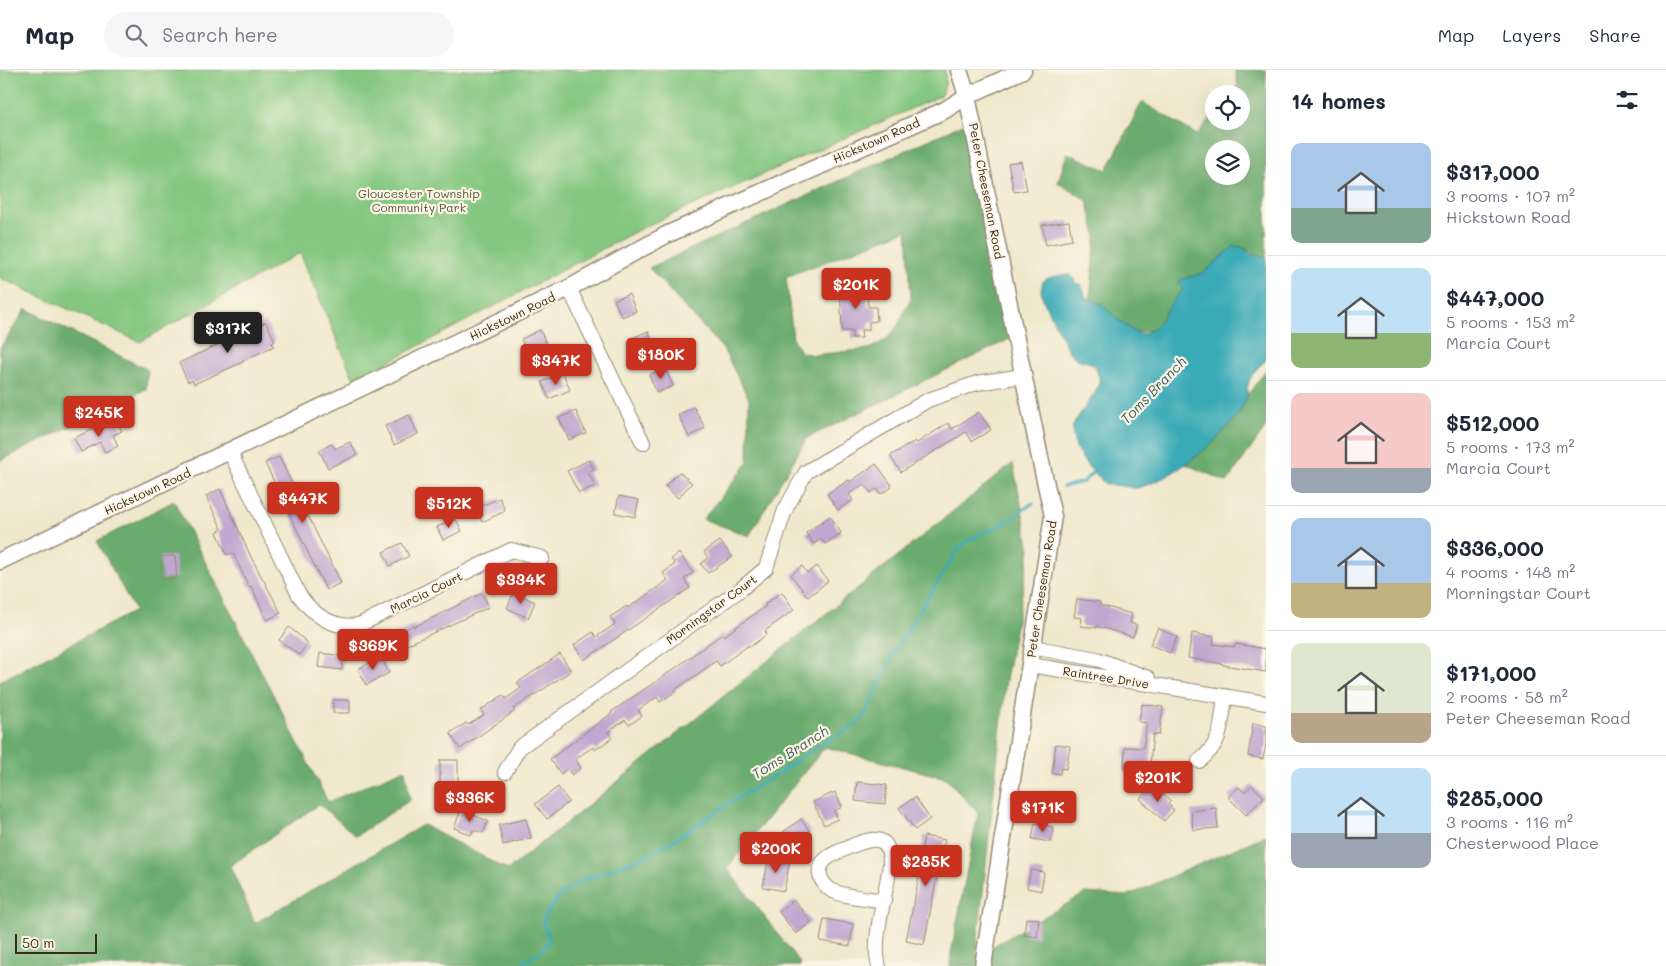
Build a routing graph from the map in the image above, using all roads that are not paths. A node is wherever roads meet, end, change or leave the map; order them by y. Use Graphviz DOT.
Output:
graph roads {
  1 [pos="958,70"];
  2 [pos="1022,70"];
  3 [pos="967,96"];
  4 [pos="569,288"];
  5 [pos="1023,376"];
  6 [pos="643,443"];
  7 [pos="230,452"];
  8 [pos="542,558"];
  9 [pos="0,561"];
  10 [pos="1032,647"];
  11 [pos="1030,665"];
  12 [pos="1182,689"];
  13 [pos="1226,696"];
  14 [pos="1266,703"];
  15 [pos="1199,761"];
  16 [pos="505,772"];
  17 [pos="884,901"];
  18 [pos="879,966"];
  19 [pos="983,966"];
  1 -- 3 [label="street, Peter Cheeseman Road"];
  2 -- 3 [label="street, Hickstown Road"];
  3 -- 4 [label="street, Hickstown Road"];
  3 -- 5 [label="street, Peter Cheeseman Road"];
  4 -- 6 [label="street"];
  4 -- 7 [label="street, Hickstown Road"];
  5 -- 10 [label="street, Peter Cheeseman Road"];
  5 -- 16 [label="street, Morningstar Court"];
  7 -- 8 [label="street, Marcia Court"];
  7 -- 9 [label="street, Hickstown Road"];
  10 -- 11 [label="street, Peter Cheeseman Road"];
  10 -- 12 [label="street, Raintree Drive"];
  11 -- 12 [label="street, Raintree Drive"];
  11 -- 19 [label="street, Peter Cheeseman Road"];
  12 -- 13 [label="street, Raintree Drive"];
  13 -- 14 [label="street, Raintree Drive"];
  13 -- 15 [label="street"];
  17 -- 17 [label="street"];
  17 -- 18 [label="street"];
}
